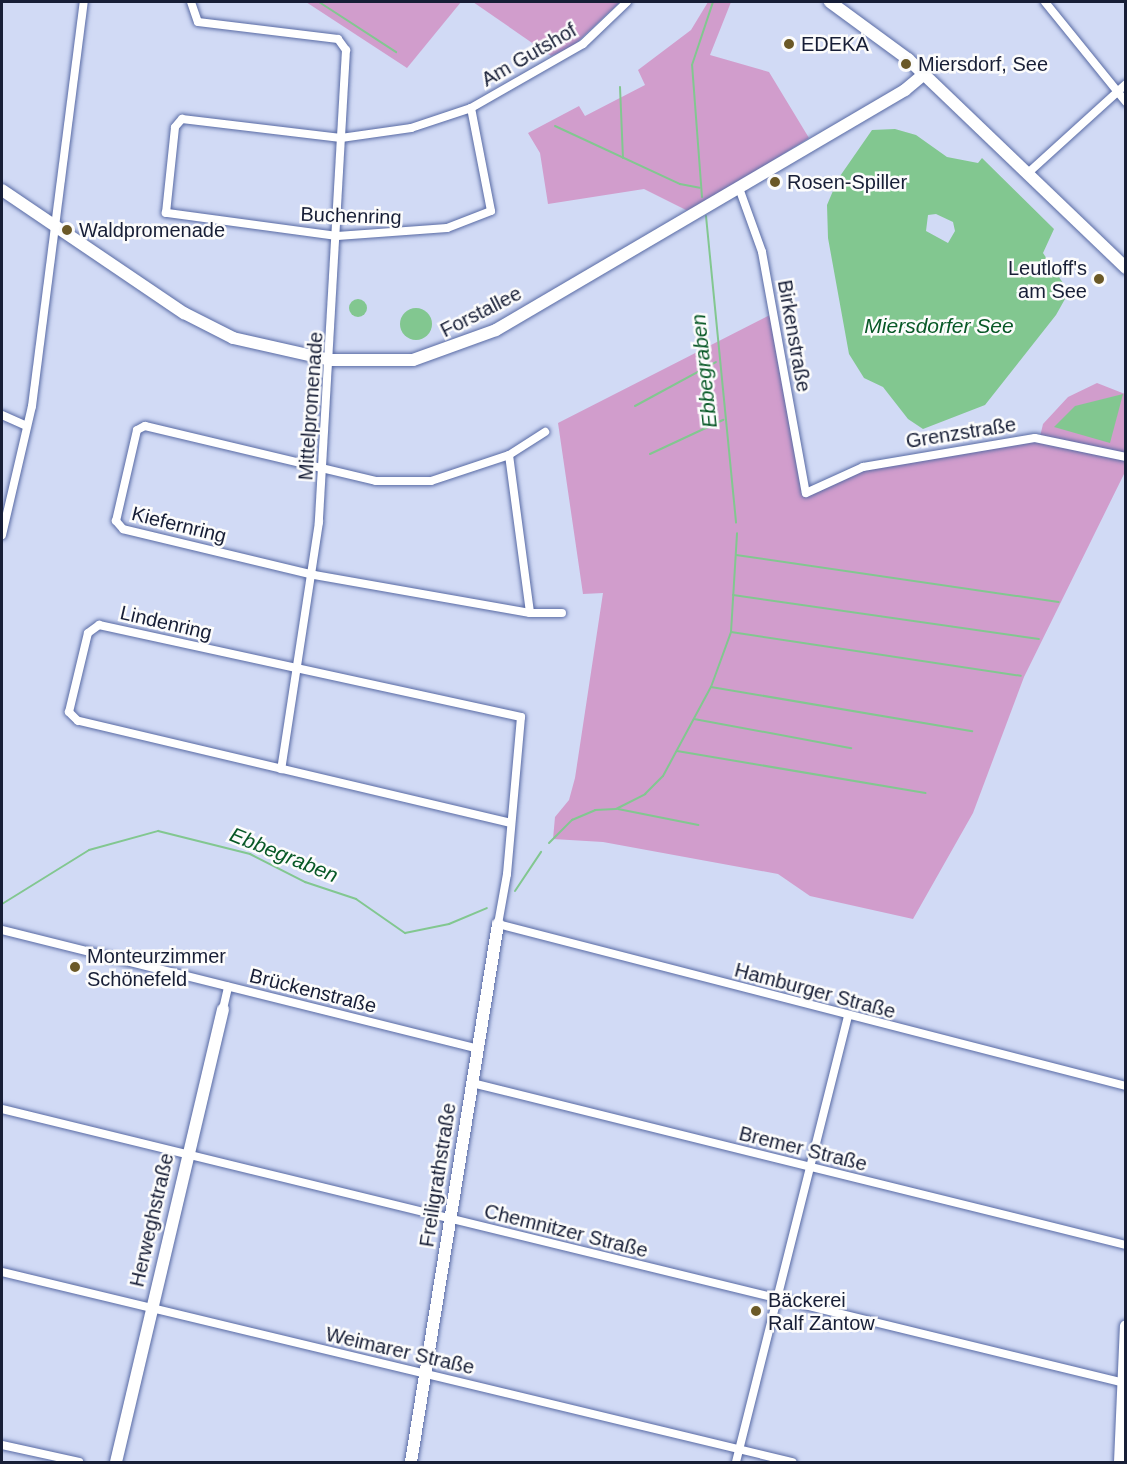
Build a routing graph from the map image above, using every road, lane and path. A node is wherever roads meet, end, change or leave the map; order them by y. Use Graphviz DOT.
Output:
graph roads {
  1 [pos="84,2"];
  2 [pos="190,2"];
  3 [pos="627,2"];
  4 [pos="830,2"];
  5 [pos="1045,2"];
  6 [pos="924,74"];
  7 [pos="1125,84"];
  8 [pos="1117,92"];
  9 [pos="1125,102"];
  10 [pos="471,108"];
  11 [pos="341,138"];
  12 [pos="1028,173"];
  13 [pos="739,188"];
  14 [pos="2,190"];
  15 [pos="56,228"];
  16 [pos="337,236"];
  17 [pos="1125,268"];
  18 [pos="331,360"];
  19 [pos="2,416"];
  20 [pos="27,426"];
  21 [pos="545,432"];
  22 [pos="509,455"];
  23 [pos="1125,457"];
  24 [pos="323,469"];
  25 [pos="806,493"];
  26 [pos="2,535"];
  27 [pos="314,575"];
  28 [pos="530,613"];
  29 [pos="562,613"];
  30 [pos="298,671"];
  31 [pos="280,769"];
  32 [pos="511,823"];
  33 [pos="503,895"];
  34 [pos="498,924"];
  35 [pos="2,930"];
  36 [pos="228,987"];
  37 [pos="223,1009"];
  38 [pos="848,1016"];
  39 [pos="477,1048"];
  40 [pos="472,1083"];
  41 [pos="1125,1086"];
  42 [pos="2,1109"];
  43 [pos="187,1156"];
  44 [pos="810,1167"];
  45 [pos="450,1221"];
  46 [pos="1125,1245"];
  47 [pos="2,1272"];
  48 [pos="776,1299"];
  49 [pos="151,1309"];
  50 [pos="1125,1326"];
  51 [pos="425,1373"];
  52 [pos="1124,1383"];
  53 [pos="2,1445"];
  54 [pos="740,1449"];
  55 [pos="79,1462"];
  56 [pos="116,1462"];
  57 [pos="411,1462"];
  58 [pos="736,1462"];
  59 [pos="792,1462"];
  60 [pos="1120,1462"];
  1 -- 15 [label="street"];
  2 -- 11 [label="street, Mittelpromenade"];
  3 -- 10 [label="street, Am Gutshof"];
  4 -- 6 [label="street"];
  5 -- 8 [label="street"];
  6 -- 12 [label="street"];
  6 -- 13 [label="street, Forstallee"];
  7 -- 8 [label="street"];
  8 -- 9 [label="street"];
  8 -- 12 [label="street"];
  10 -- 11 [label="street, Buchenring"];
  10 -- 16 [label="street, Buchenring"];
  11 -- 16 [label="street, Mittelpromenade"];
  11 -- 16 [label="street, Buchenring"];
  12 -- 17 [label="street"];
  13 -- 18 [label="street, Forstallee"];
  13 -- 25 [label="street, Birkenstraße"];
  14 -- 15 [label="street, Forstallee"];
  15 -- 18 [label="street, Forstallee"];
  15 -- 20 [label="street"];
  16 -- 18 [label="street, Mittelpromenade"];
  18 -- 24 [label="street, Mittelpromenade"];
  19 -- 20 [label="street"];
  20 -- 26 [label="street"];
  21 -- 22 [label="street, Kiefernring"];
  22 -- 24 [label="street, Kiefernring"];
  22 -- 28 [label="street"];
  23 -- 25 [label="street, Grenzstraße"];
  24 -- 27 [label="street, Mittelpromenade"];
  24 -- 27 [label="street, Kiefernring"];
  27 -- 28 [label="street, Kiefernring"];
  27 -- 30 [label="street, Mittelpromenade"];
  28 -- 29 [label="street, Kiefernring"];
  30 -- 31 [label="street, Mittelpromenade"];
  30 -- 31 [label="street, Lindenring"];
  30 -- 32 [label="street, Lindenring"];
  31 -- 32 [label="street, Lindenring"];
  32 -- 33 [label="street, Lindenring"];
  33 -- 34 [label="street, Freiligrathstraße"];
  34 -- 38 [label="street, Hamburger Straße"];
  34 -- 39 [label="street, Freiligrathstraße"];
  35 -- 36 [label="street, Brückenstraße"];
  36 -- 37 [label="street, Herweghstraße"];
  36 -- 39 [label="street, Brückenstraße"];
  37 -- 43 [label="street, Herweghstraße"];
  38 -- 41 [label="street, Hamburger Straße"];
  38 -- 44 [label="street"];
  39 -- 40 [label="street, Freiligrathstraße"];
  40 -- 44 [label="street, Bremer Straße"];
  40 -- 45 [label="street, Freiligrathstraße"];
  42 -- 43 [label="street, Chemnitzer Straße"];
  43 -- 45 [label="street, Chemnitzer Straße"];
  43 -- 49 [label="street, Herweghstraße"];
  44 -- 46 [label="street, Bremer Straße"];
  44 -- 48 [label="street"];
  45 -- 48 [label="street, Chemnitzer Straße"];
  45 -- 51 [label="street, Freiligrathstraße"];
  47 -- 49 [label="street, Weimarer Straße"];
  48 -- 52 [label="street, Chemnitzer Straße"];
  48 -- 54 [label="street"];
  49 -- 51 [label="street, Weimarer Straße"];
  49 -- 56 [label="street, Herweghstraße"];
  50 -- 52 [label="street"];
  51 -- 54 [label="street, Weimarer Straße"];
  51 -- 57 [label="street, Freiligrathstraße"];
  52 -- 60 [label="street"];
  53 -- 55 [label="street"];
  54 -- 58 [label="street"];
  54 -- 59 [label="street, Weimarer Straße"];
}
